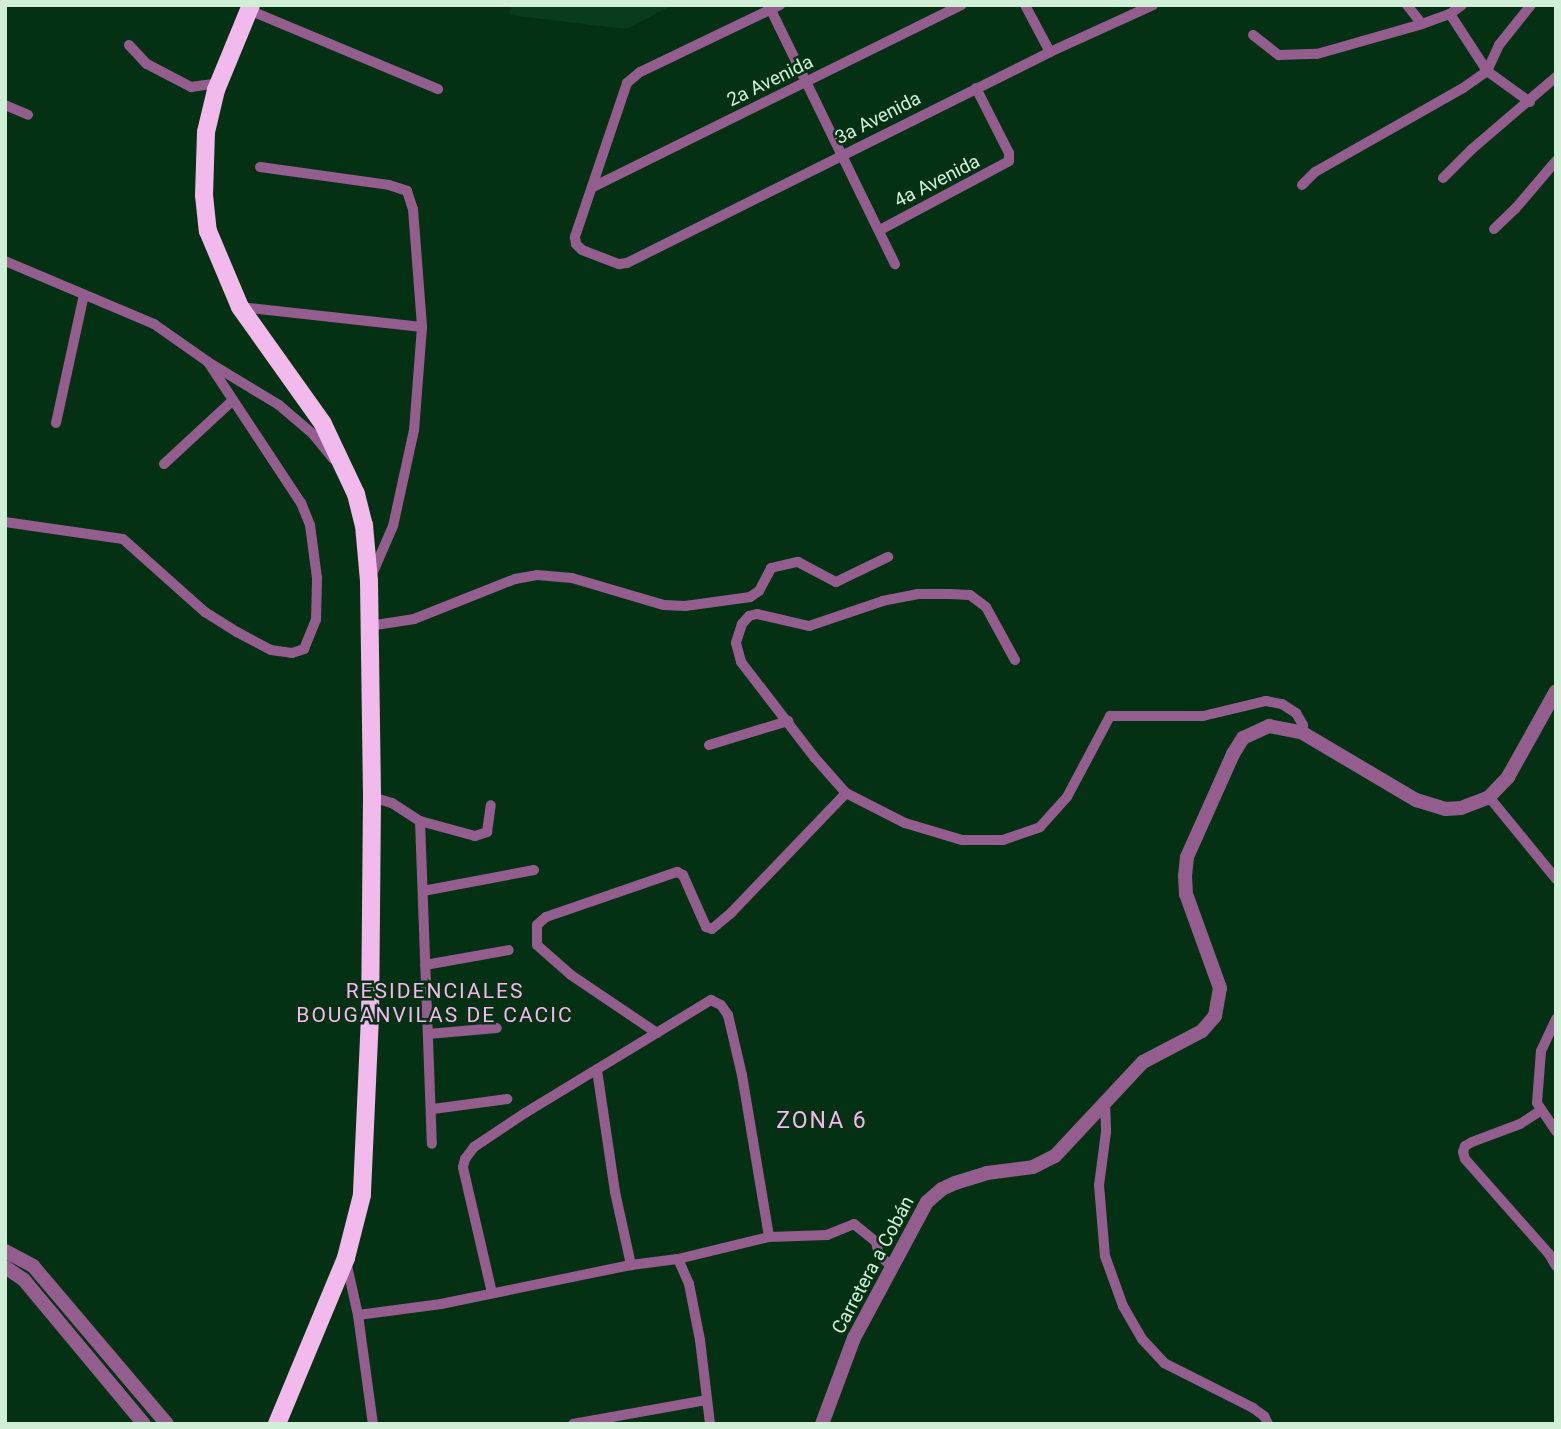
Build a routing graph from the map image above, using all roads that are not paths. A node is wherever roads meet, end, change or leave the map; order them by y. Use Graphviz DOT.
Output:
graph roads {
  1 [pos="961,5"];
  2 [pos="1025,5"];
  3 [pos="1153,5"];
  4 [pos="1407,5"];
  5 [pos="1462,5"];
  6 [pos="1531,5"];
  7 [pos="250,8"];
  8 [pos="776,8"];
  9 [pos="1450,14"];
  10 [pos="1422,24"];
  11 [pos="1253,35"];
  12 [pos="129,45"];
  13 [pos="1050,52"];
  14 [pos="1487,71"];
  15 [pos="1556,77"];
  16 [pos="219,83"];
  17 [pos="806,83"];
  18 [pos="976,88"];
  19 [pos="438,89"];
  20 [pos="1530,102"];
  21 [pos="5,105"];
  22 [pos="28,115"];
  23 [pos="844,155"];
  24 [pos="1556,161"];
  25 [pos="260,167"];
  26 [pos="1443,178"];
  27 [pos="1302,186"];
  28 [pos="593,187"];
  29 [pos="1494,229"];
  30 [pos="880,230"];
  31 [pos="6,264"];
  32 [pos="895,264"];
  33 [pos="84,295"];
  34 [pos="240,307"];
  35 [pos="422,327"];
  36 [pos="208,362"];
  37 [pos="233,400"];
  38 [pos="56,423"];
  39 [pos="164,464"];
  40 [pos="344,472"];
  41 [pos="5,522"];
  42 [pos="888,557"];
  43 [pos="369,581"];
  44 [pos="369,626"];
  45 [pos="1015,660"];
  46 [pos="1556,691"];
  47 [pos="788,721"];
  48 [pos="1301,732"];
  49 [pos="709,745"];
  50 [pos="846,793"];
  51 [pos="372,797"];
  52 [pos="1489,797"];
  53 [pos="491,805"];
  54 [pos="420,821"];
  55 [pos="534,870"];
  56 [pos="1556,879"];
  57 [pos="423,891"];
  58 [pos="509,950"];
  59 [pos="425,965"];
  60 [pos="1556,1018"];
  61 [pos="497,1028"];
  62 [pos="657,1033"];
  63 [pos="428,1034"];
  64 [pos="597,1070"];
  65 [pos="507,1099"];
  66 [pos="1105,1100"];
  67 [pos="433,1109"];
  68 [pos="1540,1111"];
  69 [pos="1556,1131"];
  70 [pos="432,1144"];
  71 [pos="769,1237"];
  72 [pos="5,1251"];
  73 [pos="345,1258"];
  74 [pos="678,1259"];
  75 [pos="631,1265"];
  76 [pos="891,1265"];
  77 [pos="1556,1266"];
  78 [pos="5,1267"];
  79 [pos="492,1293"];
  80 [pos="358,1315"];
  81 [pos="706,1400"];
  82 [pos="821,1423"];
  83 [pos="144,1424"];
  84 [pos="167,1424"];
  85 [pos="277,1424"];
  86 [pos="373,1424"];
  87 [pos="573,1424"];
  88 [pos="710,1424"];
  89 [pos="1268,1424"];
  1 -- 17 [label="street, 2a Avenida"];
  2 -- 13 [label="street"];
  3 -- 13 [label="street, 3a Avenida"];
  4 -- 10 [label="street"];
  5 -- 9 [label="street"];
  6 -- 14 [label="street"];
  7 -- 16 [label="highway"];
  7 -- 19 [label="street"];
  8 -- 17 [label="street"];
  8 -- 28 [label="street"];
  9 -- 10 [label="street"];
  9 -- 14 [label="street"];
  10 -- 11 [label="street"];
  12 -- 16 [label="street"];
  13 -- 18 [label="street, 3a Avenida"];
  14 -- 20 [label="street"];
  14 -- 27 [label="street"];
  15 -- 20 [label="street"];
  16 -- 34 [label="highway"];
  17 -- 23 [label="street"];
  17 -- 28 [label="street, 2a Avenida"];
  18 -- 23 [label="street, 3a Avenida"];
  18 -- 30 [label="street, 4a Avenida"];
  20 -- 26 [label="street"];
  21 -- 22 [label="street"];
  23 -- 28 [label="street, 3a Avenida"];
  23 -- 30 [label="street"];
  24 -- 29 [label="street"];
  25 -- 35 [label="street"];
  30 -- 32 [label="street"];
  31 -- 33 [label="street"];
  33 -- 36 [label="street"];
  33 -- 38 [label="street"];
  34 -- 35 [label="street"];
  34 -- 40 [label="highway"];
  35 -- 43 [label="street"];
  36 -- 37 [label="street"];
  36 -- 40 [label="street"];
  37 -- 39 [label="street"];
  37 -- 41 [label="street"];
  40 -- 43 [label="highway"];
  42 -- 44 [label="street"];
  43 -- 44 [label="highway"];
  44 -- 51 [label="highway"];
  45 -- 47 [label="street"];
  46 -- 52 [label="street"];
  47 -- 49 [label="street"];
  47 -- 50 [label="street"];
  48 -- 50 [label="street"];
  48 -- 52 [label="street, Carretera a Cobán"];
  48 -- 66 [label="street, Carretera a Cobán"];
  50 -- 62 [label="street"];
  51 -- 54 [label="street"];
  51 -- 73 [label="highway"];
  52 -- 56 [label="street"];
  53 -- 54 [label="street"];
  54 -- 57 [label="street"];
  55 -- 57 [label="street"];
  57 -- 59 [label="street"];
  58 -- 59 [label="street"];
  59 -- 63 [label="street"];
  60 -- 68 [label="street"];
  61 -- 63 [label="street"];
  62 -- 64 [label="street"];
  62 -- 71 [label="street"];
  63 -- 67 [label="street"];
  64 -- 75 [label="street"];
  64 -- 79 [label="street"];
  65 -- 67 [label="street"];
  66 -- 76 [label="street, Carretera a Cobán"];
  66 -- 89 [label="street"];
  67 -- 70 [label="street"];
  68 -- 69 [label="street"];
  68 -- 77 [label="street"];
  71 -- 74 [label="street"];
  71 -- 76 [label="street"];
  72 -- 84 [label="street"];
  73 -- 80 [label="street"];
  73 -- 85 [label="highway"];
  74 -- 75 [label="street"];
  74 -- 81 [label="street"];
  75 -- 79 [label="street"];
  76 -- 82 [label="street, Carretera a Cobán"];
  78 -- 83 [label="street"];
  79 -- 80 [label="street"];
  80 -- 86 [label="street"];
  81 -- 87 [label="street"];
  81 -- 88 [label="street"];
}
